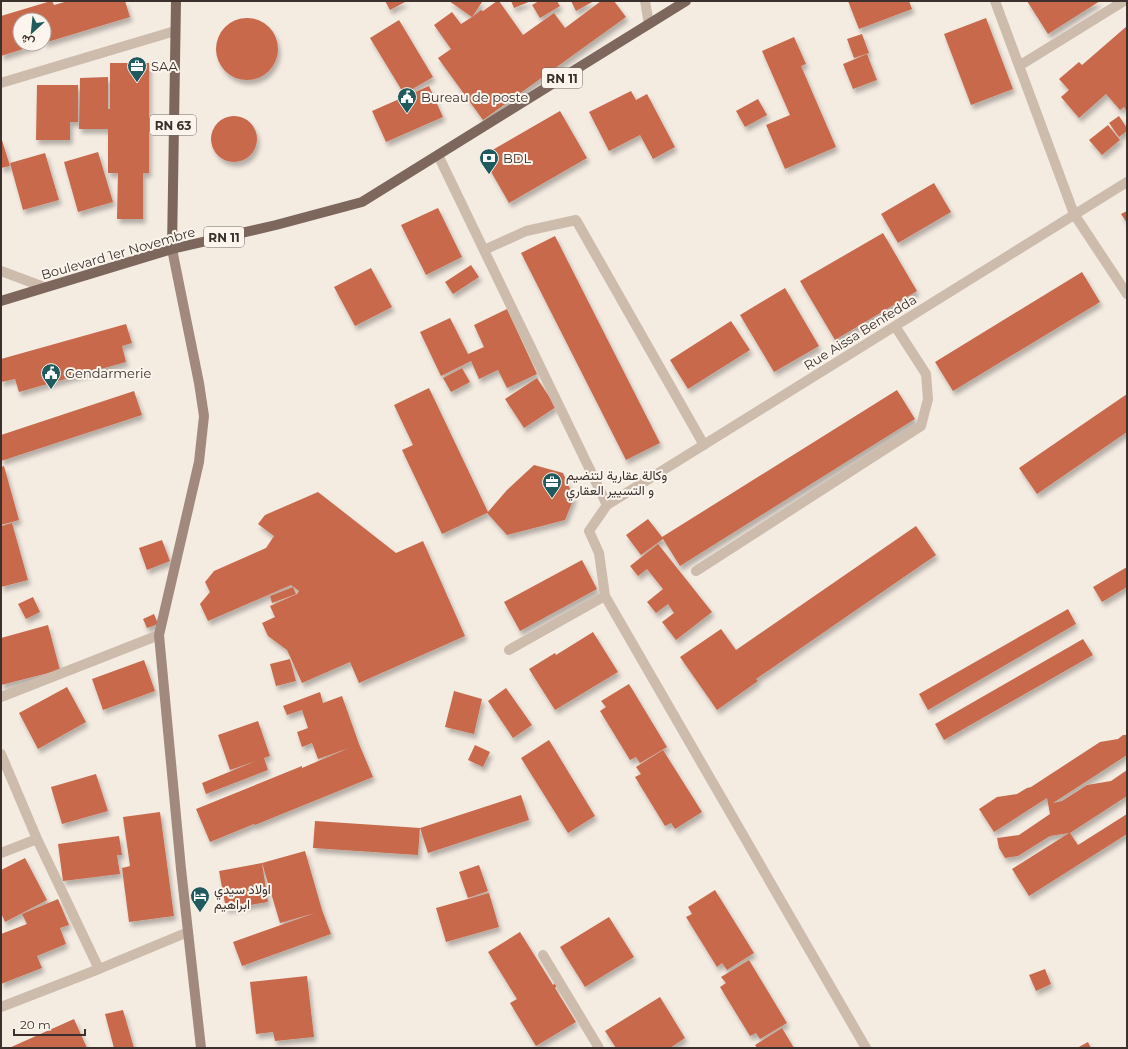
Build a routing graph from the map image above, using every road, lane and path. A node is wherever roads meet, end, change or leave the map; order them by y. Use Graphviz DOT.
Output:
graph roads {
  1 [pos="176,1"];
  2 [pos="645,1"];
  3 [pos="686,1"];
  4 [pos="995,1"];
  5 [pos="1124,1"];
  6 [pos="649,24"];
  7 [pos="175,31"];
  8 [pos="1019,66"];
  9 [pos="1,82"];
  10 [pos="438,155"];
  11 [pos="1127,182"];
  12 [pos="1074,214"];
  13 [pos="172,249"];
  14 [pos="484,250"];
  15 [pos="1,271"];
  16 [pos="44,287"];
  17 [pos="1127,294"];
  18 [pos="1,301"];
  19 [pos="895,326"];
  20 [pos="704,445"];
  21 [pos="607,505"];
  22 [pos="696,572"];
  23 [pos="605,596"];
  24 [pos="159,636"];
  25 [pos="509,650"];
  26 [pos="1,697"];
  27 [pos="1,754"];
  28 [pos="37,839"];
  29 [pos="1,853"];
  30 [pos="188,932"];
  31 [pos="543,955"];
  32 [pos="98,969"];
  33 [pos="1,1007"];
  34 [pos="201,1048"];
  35 [pos="599,1048"];
  36 [pos="866,1048"];
  1 -- 7 [label="main road, RN 63"];
  2 -- 6 [label="street"];
  3 -- 6 [label="main road, Boulevard 1er Novembre / RN 11"];
  4 -- 8 [label="street"];
  5 -- 8 [label="street"];
  6 -- 10 [label="main road, Boulevard 1er Novembre / RN 11"];
  7 -- 9 [label="street"];
  7 -- 13 [label="main road, RN 63"];
  8 -- 12 [label="street"];
  10 -- 13 [label="main road, Boulevard 1er Novembre / RN 11"];
  10 -- 14 [label="street"];
  11 -- 12 [label="street, Rue Aissa Benfedda"];
  12 -- 17 [label="street"];
  12 -- 19 [label="street, Rue Aissa Benfedda"];
  13 -- 16 [label="main road, Boulevard 1er Novembre / RN 11"];
  13 -- 24 [label="main road, RN 63"];
  14 -- 20 [label="street"];
  14 -- 21 [label="street"];
  15 -- 16 [label="street"];
  16 -- 18 [label="main road, Boulevard 1er Novembre / RN 11"];
  19 -- 20 [label="street, Rue Aissa Benfedda"];
  19 -- 22 [label="street"];
  20 -- 21 [label="street, Rue Aissa Benfedda"];
  21 -- 23 [label="street"];
  23 -- 25 [label="street"];
  23 -- 36 [label="street"];
  24 -- 26 [label="street"];
  24 -- 30 [label="main road, RN 63"];
  27 -- 28 [label="street"];
  28 -- 29 [label="street"];
  28 -- 32 [label="street"];
  30 -- 32 [label="street"];
  30 -- 34 [label="main road, RN 63"];
  31 -- 35 [label="street"];
  32 -- 33 [label="street"];
}
